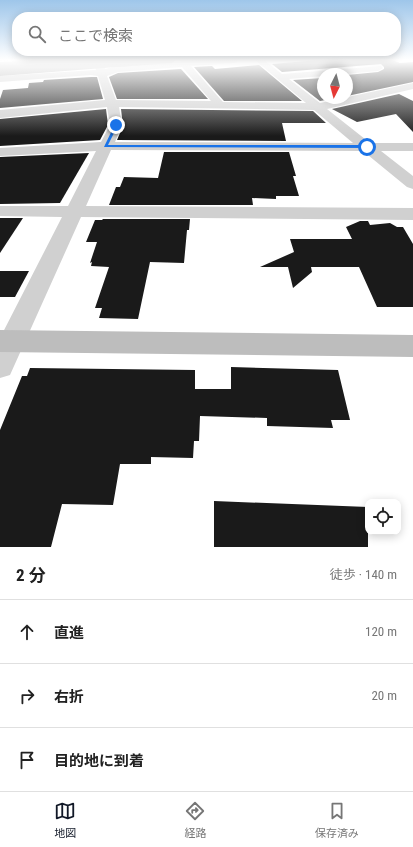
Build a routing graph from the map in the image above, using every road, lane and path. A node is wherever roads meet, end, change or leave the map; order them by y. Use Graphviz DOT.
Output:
graph roads {
  1 [pos="106,86"];
  2 [pos="203,86"];
  3 [pos="292,86"];
  4 [pos="413,86"];
  5 [pos="112,103"];
  6 [pos="220,105"];
  7 [pos="318,107"];
  8 [pos="0,114"];
  9 [pos="106,146"];
  10 [pos="367,147"];
  11 [pos="413,147"];
  12 [pos="0,152"];
  13 [pos="413,184"];
  14 [pos="0,211"];
  15 [pos="74,212"];
  16 [pos="413,214"];
  17 [pos="6,341"];
  18 [pos="413,346"];
  19 [pos="0,366"];
  1 -- 5 [label="street"];
  2 -- 6 [label="street"];
  3 -- 7 [label="street"];
  4 -- 7 [label="street"];
  5 -- 6 [label="street"];
  5 -- 8 [label="street"];
  5 -- 9 [label="street"];
  6 -- 7 [label="street"];
  7 -- 10 [label="street"];
  9 -- 10 [label="street"];
  9 -- 12 [label="street"];
  9 -- 15 [label="street"];
  10 -- 11 [label="street"];
  10 -- 13 [label="street"];
  14 -- 15 [label="street"];
  15 -- 16 [label="street"];
  15 -- 17 [label="street"];
  17 -- 18 [label="street"];
  17 -- 19 [label="street"];
}
